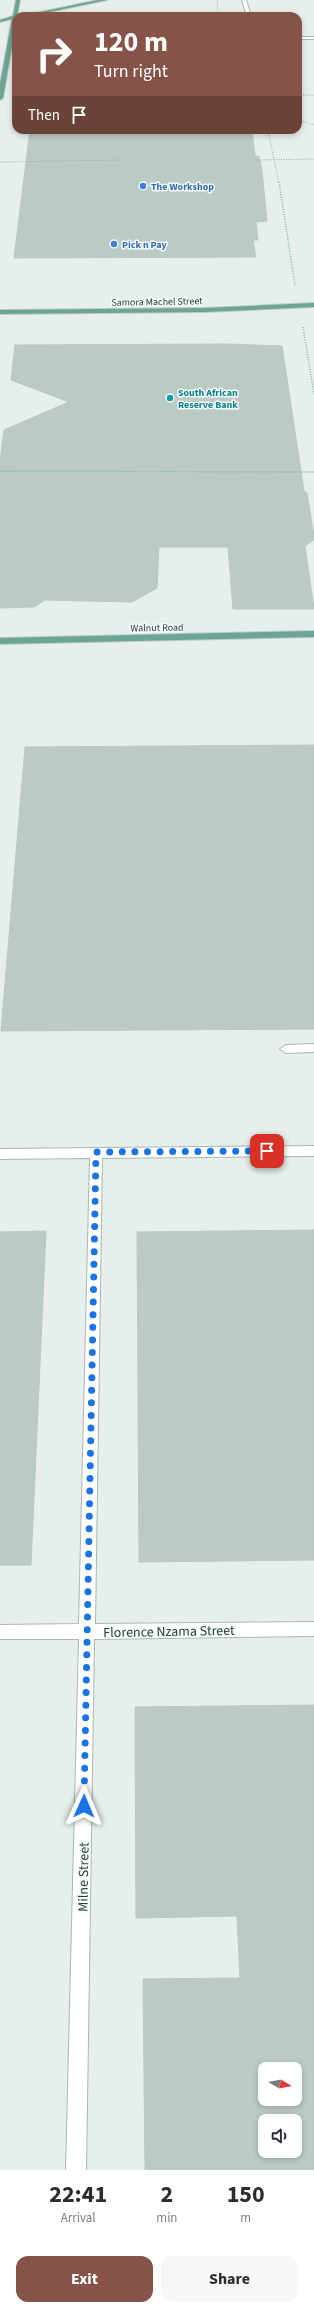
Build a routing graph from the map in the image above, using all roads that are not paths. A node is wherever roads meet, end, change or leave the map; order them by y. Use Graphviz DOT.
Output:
graph roads {
  1 [pos="18,0"];
  2 [pos="105,0"];
  3 [pos="244,0"];
  4 [pos="17,12"];
  5 [pos="44,12"];
  6 [pos="248,12"];
  7 [pos="12,18"];
  8 [pos="0,21"];
  9 [pos="12,37"];
  10 [pos="302,38"];
  11 [pos="314,38"];
  12 [pos="302,41"];
  13 [pos="314,41"];
  14 [pos="0,98"];
  15 [pos="314,305"];
  16 [pos="0,312"];
  17 [pos="314,634"];
  18 [pos="0,641"];
  19 [pos="314,1048"];
  20 [pos="286,1049"];
  21 [pos="314,1151"];
  22 [pos="96,1152"];
  23 [pos="0,1154"];
  24 [pos="314,1629"];
  25 [pos="0,1632"];
  26 [pos="88,1632"];
  27 [pos="76,2170"];
  1 -- 4 [label="main road"];
  2 -- 5 [label="main road"];
  3 -- 6 [label="street"];
  7 -- 8 [label="main road"];
  9 -- 14 [label="main road"];
  10 -- 11 [label="street"];
  12 -- 13 [label="street"];
  15 -- 16 [label="main road, Samora Machel Street"];
  17 -- 18 [label="main road, Walnut Road"];
  19 -- 20 [label="street"];
  21 -- 22 [label="street"];
  22 -- 23 [label="street"];
  22 -- 26 [label="street, Milne Street"];
  24 -- 26 [label="street, Florence Nzama Street"];
  25 -- 26 [label="street, Florence Nzama Street"];
  26 -- 27 [label="street, Milne Street"];
}
